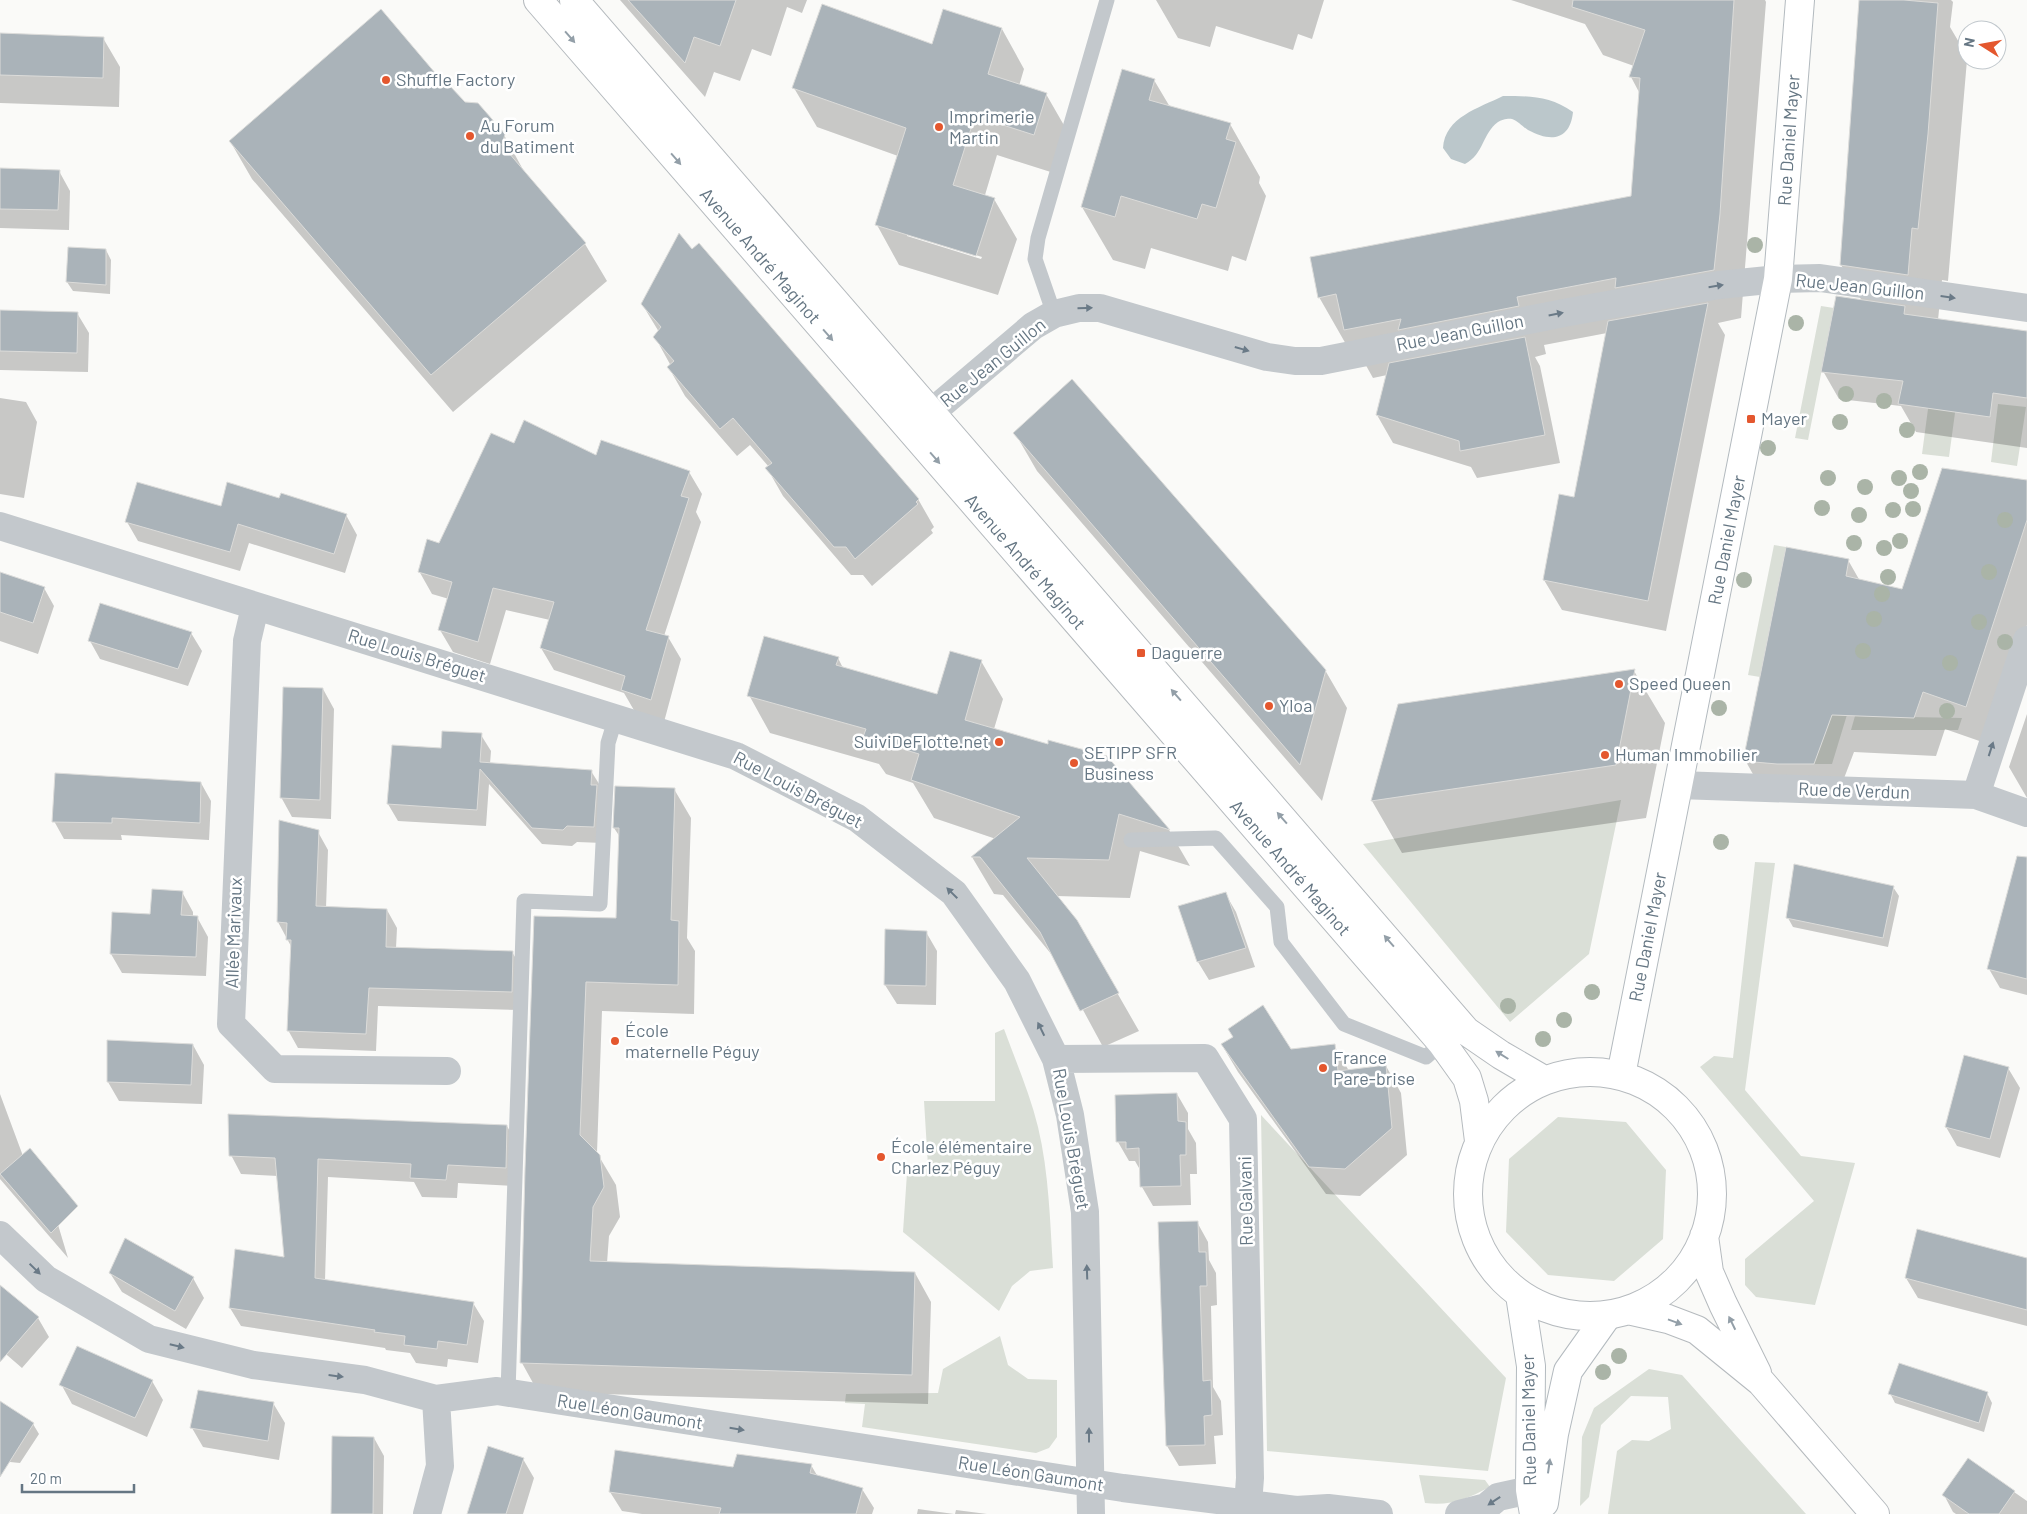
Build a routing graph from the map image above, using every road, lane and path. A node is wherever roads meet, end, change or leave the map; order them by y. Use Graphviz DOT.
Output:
graph roads {
  1 [pos="538,0"];
  2 [pos="574,0"];
  3 [pos="1107,0"];
  4 [pos="1800,0"];
  5 [pos="1778,279"];
  6 [pos="2027,308"];
  7 [pos="1054,314"];
  8 [pos="932,412"];
  9 [pos="0,526"];
  10 [pos="255,607"];
  11 [pos="2027,640"];
  12 [pos="616,717"];
  13 [pos="1678,785"];
  14 [pos="1976,796"];
  15 [pos="2027,813"];
  16 [pos="1131,840"];
  17 [pos="1442,1042"];
  18 [pos="1056,1059"];
  19 [pos="447,1070"];
  20 [pos="1621,1075"];
  21 [pos="1544,1080"];
  22 [pos="1479,1141"];
  23 [pos="0,1235"];
  24 [pos="1704,1236"];
  25 [pos="1520,1296"];
  26 [pos="1617,1313"];
  27 [pos="1761,1382"];
  28 [pos="508,1392"];
  29 [pos="436,1400"];
  30 [pos="1090,1483"];
  31 [pos="1532,1502"];
  32 [pos="1248,1504"];
  33 [pos="1296,1512"];
  34 [pos="427,1514"];
  35 [pos="1090,1514"];
  36 [pos="1379,1514"];
  37 [pos="1460,1514"];
  38 [pos="1542,1514"];
  39 [pos="1875,1514"];
  1 -- 17 [label="main road, Avenue André Maginot, one-way"];
  2 -- 8 [label="main road, Avenue André Maginot"];
  3 -- 7 [label="lane"];
  4 -- 5 [label="main road, Rue Daniel Mayer"];
  5 -- 6 [label="street, Rue Jean Guillon, one-way"];
  7 -- 5 [label="street, Rue Jean Guillon, one-way"];
  5 -- 13 [label="main road, Rue Daniel Mayer"];
  7 -- 8 [label="street, Rue Jean Guillon"];
  21 -- 8 [label="main road, Avenue André Maginot, one-way"];
  9 -- 10 [label="street, Rue Louis Bréguet"];
  10 -- 12 [label="street, Rue Louis Bréguet"];
  10 -- 19 [label="street, Allée Marivaux"];
  14 -- 11 [label="street, one-way"];
  18 -- 12 [label="street, Rue Louis Bréguet, one-way"];
  12 -- 28 [label="lane"];
  13 -- 14 [label="street, Rue de Verdun"];
  13 -- 20 [label="main road, Rue Daniel Mayer"];
  14 -- 15 [label="street, Rue de Verdun"];
  16 -- 17 [label="lane"];
  17 -- 22 [label="main road, Avenue André Maginot"];
  30 -- 18 [label="street, Rue Louis Bréguet, one-way"];
  18 -- 32 [label="street, Rue Galvani"];
  20 -- 21 [label="main road"];
  20 -- 24 [label="main road"];
  21 -- 22 [label="main road"];
  22 -- 25 [label="main road"];
  23 -- 29 [label="street, Rue Léon Gaumont, one-way"];
  24 -- 26 [label="main road"];
  27 -- 24 [label="main road, one-way"];
  25 -- 26 [label="main road"];
  25 -- 31 [label="main road, Rue Daniel Mayer"];
  26 -- 27 [label="main road, one-way"];
  38 -- 26 [label="main road, Rue Daniel Mayer, one-way"];
  27 -- 39 [label="main road"];
  28 -- 29 [label="street, Rue Léon Gaumont"];
  28 -- 30 [label="street, Rue Léon Gaumont, one-way"];
  29 -- 34 [label="street"];
  30 -- 32 [label="street, Rue Léon Gaumont"];
  30 -- 35 [label="street, Rue Louis Bréguet"];
  31 -- 37 [label="street, one-way"];
  32 -- 33 [label="street, Rue Léon Gaumont"];
  33 -- 36 [label="street, Rue Léon Gaumont"];
}
